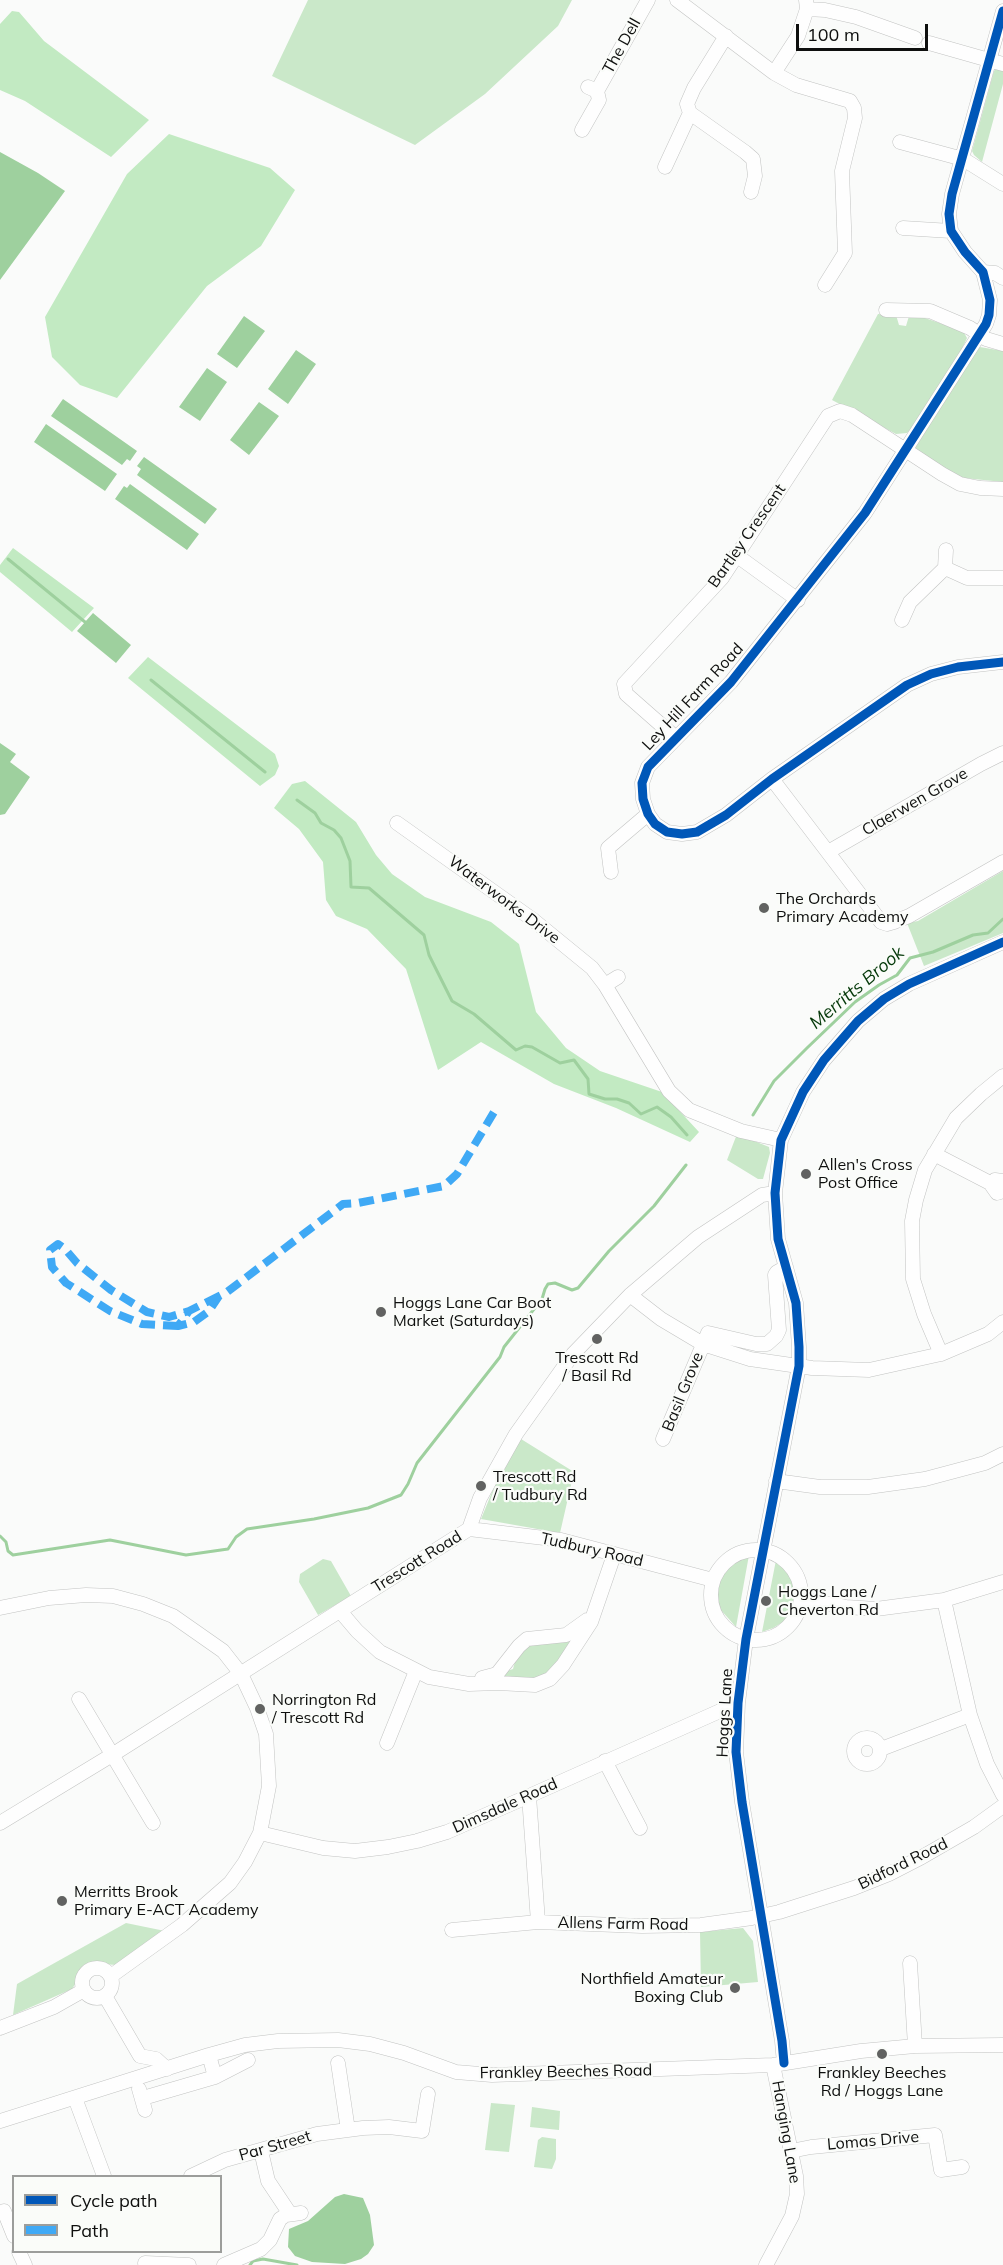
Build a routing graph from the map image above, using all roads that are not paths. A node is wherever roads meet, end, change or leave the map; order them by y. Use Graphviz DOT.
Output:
graph roads {
  1 [pos="648,0"];
  2 [pos="677,0"];
  3 [pos="807,4"];
  4 [pos="1003,11"];
  5 [pos="726,36"];
  6 [pos="996,63"];
  7 [pos="774,73"];
  8 [pos="690,113"];
  9 [pos="582,130"];
  10 [pos="907,139"];
  11 [pos="963,159"];
  12 [pos="665,166"];
  13 [pos="1003,184"];
  14 [pos="751,192"];
  15 [pos="903,228"];
  16 [pos="951,231"];
  17 [pos="983,272"];
  18 [pos="1003,278"];
  19 [pos="825,285"];
  20 [pos="886,310"];
  21 [pos="980,335"];
  22 [pos="1003,344"];
  23 [pos="905,450"];
  24 [pos="1003,489"];
  25 [pos="946,550"];
  26 [pos="736,555"];
  27 [pos="945,568"];
  28 [pos="1003,578"];
  29 [pos="798,600"];
  30 [pos="902,620"];
  31 [pos="1003,662"];
  32 [pos="676,738"];
  33 [pos="1003,753"];
  34 [pos="772,779"];
  35 [pos="648,813"];
  36 [pos="397,823"];
  37 [pos="828,852"];
  38 [pos="1003,862"];
  39 [pos="611,872"];
  40 [pos="1003,942"];
  41 [pos="618,977"];
  42 [pos="604,985"];
  43 [pos="1003,1076"];
  44 [pos="781,1140"];
  45 [pos="934,1154"];
  46 [pos="999,1185"];
  47 [pos="775,1193"];
  48 [pos="786,1267"];
  49 [pos="630,1295"];
  50 [pos="1003,1322"];
  51 [pos="703,1344"];
  52 [pos="941,1354"];
  53 [pos="799,1366"];
  54 [pos="663,1439"];
  55 [pos="1003,1454"];
  56 [pos="776,1481"];
  57 [pos="469,1529"];
  58 [pos="764,1550"];
  59 [pos="614,1555"];
  60 [pos="713,1580"];
  61 [pos="1003,1582"];
  62 [pos="801,1599"];
  63 [pos="944,1600"];
  64 [pos="0,1608"];
  65 [pos="339,1611"];
  66 [pos="594,1612"];
  67 [pos="746,1639"];
  68 [pos="416,1671"];
  69 [pos="241,1674"];
  70 [pos="465,1682"];
  71 [pos="79,1699"];
  72 [pos="738,1703"];
  73 [pos="970,1715"];
  74 [pos="387,1743"];
  75 [pos="881,1749"];
  76 [pos="112,1755"];
  77 [pos="605,1761"];
  78 [pos="1003,1795"];
  79 [pos="529,1796"];
  80 [pos="1003,1806"];
  81 [pos="0,1822"];
  82 [pos="153,1822"];
  83 [pos="640,1828"];
  84 [pos="260,1833"];
  85 [pos="761,1916"];
  86 [pos="538,1922"];
  87 [pos="452,1930"];
  88 [pos="910,1963"];
  89 [pos="111,1976"];
  90 [pos="84,1990"];
  91 [pos="105,1996"];
  92 [pos="0,2028"];
  93 [pos="1003,2045"];
  94 [pos="915,2046"];
  95 [pos="209,2055"];
  96 [pos="140,2056"];
  97 [pos="248,2060"];
  98 [pos="338,2063"];
  99 [pos="778,2064"];
  100 [pos="167,2069"];
  101 [pos="215,2077"];
  102 [pos="139,2094"];
  103 [pos="428,2094"];
  104 [pos="75,2098"];
  105 [pos="0,2121"];
  106 [pos="348,2130"];
  107 [pos="261,2151"];
  108 [pos="791,2151"];
  109 [pos="962,2167"];
  110 [pos="104,2175"];
  111 [pos="193,2175"];
  112 [pos="6,2210"];
  113 [pos="12,2230"];
  114 [pos="142,2260"];
  115 [pos="189,2265"];
  116 [pos="224,2265"];
  117 [pos="766,2265"];
  1 -- 9 [label="street, The Dell"];
  2 -- 5 [label="street"];
  3 -- 6 [label="street"];
  3 -- 7 [label="street"];
  4 -- 6 [label="street"];
  5 -- 7 [label="street"];
  5 -- 8 [label="street"];
  6 -- 11 [label="street"];
  7 -- 19 [label="street"];
  8 -- 12 [label="street"];
  8 -- 14 [label="street"];
  10 -- 11 [label="street"];
  11 -- 13 [label="street"];
  11 -- 16 [label="street"];
  15 -- 16 [label="street"];
  16 -- 17 [label="street"];
  17 -- 18 [label="street"];
  17 -- 21 [label="street, Ley Hill Farm Road"];
  20 -- 21 [label="street"];
  21 -- 22 [label="street"];
  21 -- 23 [label="street, Ley Hill Farm Road"];
  23 -- 24 [label="street"];
  23 -- 26 [label="street, Bartley Crescent"];
  23 -- 29 [label="street, Ley Hill Farm Road"];
  25 -- 27 [label="street"];
  26 -- 29 [label="street"];
  26 -- 32 [label="street, Bartley Crescent"];
  27 -- 28 [label="street"];
  27 -- 30 [label="street"];
  29 -- 32 [label="street, Ley Hill Farm Road"];
  31 -- 34 [label="street"];
  32 -- 35 [label="street, Ley Hill Farm Road"];
  33 -- 37 [label="street, Claerwen Grove"];
  34 -- 35 [label="street"];
  34 -- 37 [label="street"];
  35 -- 39 [label="street"];
  36 -- 42 [label="street, Waterworks Drive"];
  37 -- 38 [label="street"];
  40 -- 44 [label="street, Hoggs Lane"];
  41 -- 42 [label="street"];
  42 -- 44 [label="street, Waterworks Drive"];
  43 -- 45 [label="street"];
  44 -- 47 [label="street, Hoggs Lane"];
  45 -- 46 [label="street"];
  45 -- 52 [label="street"];
  47 -- 48 [label="street, Hoggs Lane"];
  47 -- 49 [label="street, Trescott Road"];
  48 -- 51 [label="street"];
  48 -- 53 [label="street, Hoggs Lane"];
  49 -- 51 [label="street"];
  49 -- 57 [label="street, Trescott Road"];
  50 -- 52 [label="street"];
  51 -- 53 [label="street"];
  51 -- 54 [label="street, Basil Grove"];
  52 -- 53 [label="street"];
  53 -- 56 [label="street, Hoggs Lane"];
  55 -- 56 [label="street"];
  56 -- 58 [label="street, Hoggs Lane"];
  57 -- 59 [label="street, Tudbury Road"];
  57 -- 65 [label="street, Trescott Road"];
  58 -- 60 [label="street"];
  58 -- 62 [label="street"];
  58 -- 67 [label="street, Hoggs Lane"];
  59 -- 60 [label="street, Tudbury Road"];
  59 -- 66 [label="street"];
  60 -- 67 [label="street"];
  61 -- 63 [label="street"];
  62 -- 63 [label="street"];
  62 -- 67 [label="street"];
  63 -- 73 [label="street"];
  64 -- 69 [label="street"];
  65 -- 68 [label="street"];
  65 -- 69 [label="street, Trescott Road"];
  66 -- 70 [label="street"];
  66 -- 70 [label="street"];
  67 -- 72 [label="street, Hoggs Lane"];
  68 -- 70 [label="street"];
  68 -- 74 [label="street"];
  69 -- 76 [label="street, Trescott Road"];
  69 -- 84 [label="street"];
  71 -- 76 [label="street"];
  72 -- 77 [label="street, Dimsdale Road"];
  72 -- 85 [label="street, Hoggs Lane"];
  73 -- 75 [label="street"];
  73 -- 78 [label="street"];
  76 -- 81 [label="street, Trescott Road"];
  76 -- 82 [label="street"];
  77 -- 79 [label="street, Dimsdale Road"];
  77 -- 83 [label="street"];
  79 -- 84 [label="street, Dimsdale Road"];
  79 -- 86 [label="street, Allens Farm Road"];
  80 -- 85 [label="street, Bidford Road"];
  84 -- 89 [label="street"];
  85 -- 86 [label="street, Allens Farm Road"];
  85 -- 99 [label="street, Hoggs Lane"];
  86 -- 87 [label="street"];
  88 -- 94 [label="street"];
  89 -- 90 [label="street"];
  89 -- 91 [label="street"];
  90 -- 91 [label="street"];
  90 -- 92 [label="street"];
  91 -- 96 [label="street"];
  93 -- 94 [label="street, Frankley Beeches Road"];
  94 -- 99 [label="street, Frankley Beeches Road"];
  95 -- 99 [label="street, Frankley Beeches Road"];
  95 -- 100 [label="street, Frankley Beeches Road"];
  95 -- 101 [label="street"];
  96 -- 100 [label="street"];
  96 -- 102 [label="street"];
  97 -- 101 [label="street"];
  98 -- 106 [label="street"];
  99 -- 108 [label="street, Hanging Lane"];
  100 -- 102 [label="street, Frankley Beeches Road"];
  101 -- 102 [label="street"];
  102 -- 104 [label="street, Frankley Beeches Road"];
  103 -- 106 [label="street, Par Street"];
  104 -- 105 [label="street, Frankley Beeches Road"];
  104 -- 110 [label="street"];
  106 -- 107 [label="street, Par Street"];
  107 -- 111 [label="street, Par Street"];
  107 -- 116 [label="street"];
  108 -- 109 [label="street, Lomas Drive"];
  108 -- 117 [label="street, Hanging Lane"];
  112 -- 113 [label="street"];
  114 -- 115 [label="street"];
}
